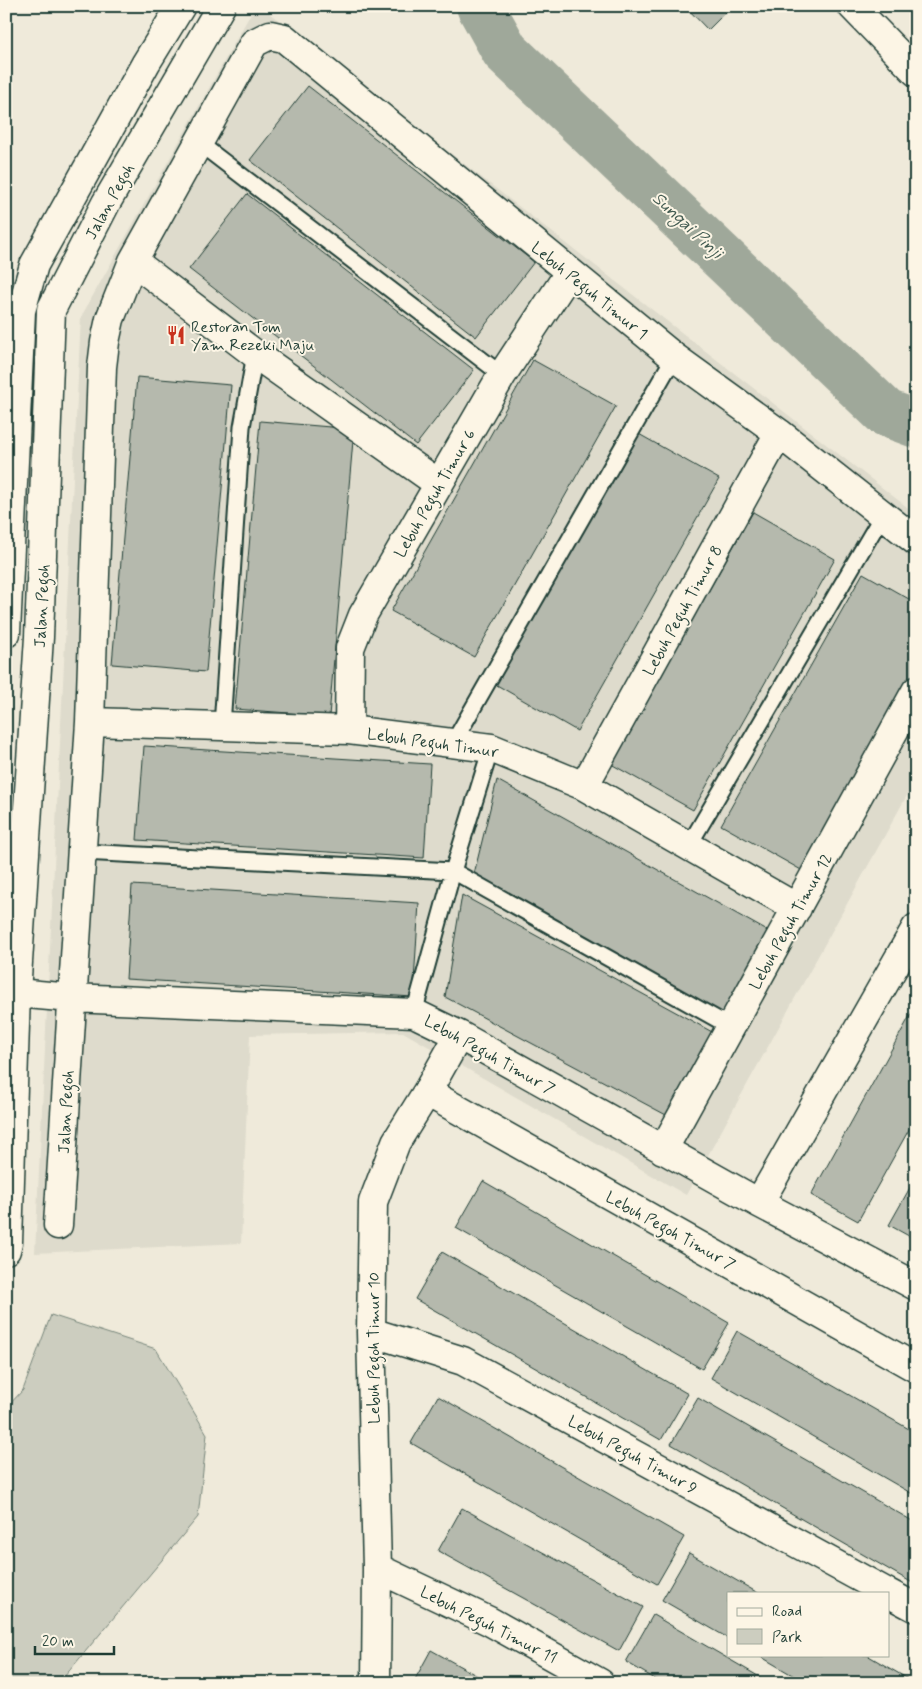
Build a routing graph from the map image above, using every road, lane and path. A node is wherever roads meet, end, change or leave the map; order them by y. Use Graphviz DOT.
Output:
graph roads {
  1 [pos="181,6"];
  2 [pos="221,6"];
  3 [pos="852,6"];
  4 [pos="270,35"];
  5 [pos="916,72"];
  6 [pos="199,143"];
  7 [pos="133,261"];
  8 [pos="569,273"];
  9 [pos="255,354"];
  10 [pos="674,357"];
  11 [pos="502,375"];
  12 [pos="779,433"];
  13 [pos="439,484"];
  14 [pos="882,516"];
  15 [pos="916,541"];
  16 [pos="43,559"];
  17 [pos="6,634"];
  18 [pos="6,640"];
  19 [pos="916,691"];
  20 [pos="35,708"];
  21 [pos="90,722"];
  22 [pos="222,726"];
  23 [pos="349,730"];
  24 [pos="453,743"];
  25 [pos="491,748"];
  26 [pos="584,786"];
  27 [pos="688,846"];
  28 [pos="82,852"];
  29 [pos="453,871"];
  30 [pos="797,908"];
  31 [pos="916,928"];
  32 [pos="6,968"];
  33 [pos="72,998"];
  34 [pos="11,1003"];
  35 [pos="414,1013"];
  36 [pos="731,1027"];
  37 [pos="459,1035"];
  38 [pos="427,1092"];
  39 [pos="663,1150"];
  40 [pos="758,1203"];
  41 [pos="58,1225"];
  42 [pos="6,1250"];
  43 [pos="916,1286"];
  44 [pos="371,1332"];
  45 [pos="916,1368"];
  46 [pos="377,1568"];
  47 [pos="886,1592"];
  48 [pos="890,1594"];
  49 [pos="915,1607"];
  50 [pos="376,1683"];
  51 [pos="600,1683"];
  1 -- 17 [label="street"];
  2 -- 16 [label="street, Jalan Pegoh"];
  3 -- 5 [label="street"];
  4 -- 6 [label="street, Jalan Pegoh"];
  4 -- 8 [label="street, Lebuh Peguh Timur 1"];
  6 -- 7 [label="street, Jalan Pegoh"];
  6 -- 11 [label="lane"];
  7 -- 9 [label="street"];
  7 -- 21 [label="street, Jalan Pegoh"];
  8 -- 10 [label="street, Lebuh Peguh Timur 1"];
  8 -- 11 [label="street, Lebuh Peguh Timur 6"];
  9 -- 13 [label="street"];
  9 -- 22 [label="lane"];
  10 -- 12 [label="street, Lebuh Peguh Timur 1"];
  10 -- 24 [label="lane"];
  11 -- 13 [label="street, Lebuh Peguh Timur 6"];
  12 -- 14 [label="street, Lebuh Peguh Timur 1"];
  12 -- 26 [label="street, Lebuh Peguh Timur 8"];
  13 -- 23 [label="street, Lebuh Peguh Timur 6"];
  14 -- 15 [label="street, Lebuh Peguh Timur 1"];
  14 -- 27 [label="lane"];
  16 -- 18 [label="street"];
  16 -- 20 [label="street, Jalan Pegoh"];
  18 -- 20 [label="street"];
  19 -- 30 [label="street, Lebuh Peguh Timur 12"];
  20 -- 34 [label="street, Jalan Pegoh"];
  21 -- 22 [label="street, Lebuh Peguh Timur"];
  21 -- 28 [label="street, Jalan Pegoh"];
  22 -- 23 [label="street, Lebuh Peguh Timur"];
  23 -- 24 [label="street, Lebuh Peguh Timur"];
  24 -- 25 [label="street, Lebuh Peguh Timur"];
  25 -- 26 [label="street, Lebuh Peguh Timur"];
  25 -- 29 [label="lane"];
  26 -- 27 [label="street, Lebuh Peguh Timur"];
  27 -- 30 [label="street, Lebuh Peguh Timur"];
  28 -- 29 [label="lane"];
  28 -- 33 [label="street, Jalan Pegoh"];
  29 -- 35 [label="lane"];
  29 -- 36 [label="lane"];
  30 -- 36 [label="street, Lebuh Peguh Timur 12"];
  31 -- 40 [label="street"];
  32 -- 34 [label="street"];
  33 -- 34 [label="street, Lebuh Peguh Timur 7"];
  33 -- 35 [label="street, Lebuh Peguh Timur 7"];
  33 -- 41 [label="street, Jalan Pegoh"];
  34 -- 42 [label="street, Jalan Pegoh"];
  35 -- 37 [label="street, Lebuh Peguh Timur 7"];
  36 -- 39 [label="street, Lebuh Peguh Timur 12"];
  37 -- 38 [label="street, Lebuh Pegoh Timur 10"];
  37 -- 39 [label="street, Lebuh Peguh Timur 7"];
  38 -- 44 [label="street, Lebuh Pegoh Timur 10"];
  38 -- 45 [label="street, Lebuh Pegoh Timur 7"];
  39 -- 40 [label="street, Lebuh Peguh Timur 7"];
  40 -- 43 [label="street, Lebuh Peguh Timur 7"];
  44 -- 46 [label="street, Lebuh Pegoh Timur 10"];
  44 -- 47 [label="street, Lebuh Peguh Timur 9"];
  46 -- 50 [label="street, Lebuh Pegoh Timur 10"];
  46 -- 51 [label="street, Lebuh Peguh Timur 11"];
  48 -- 49 [label="street, Lebuh Peguh Timur 9"];
}
